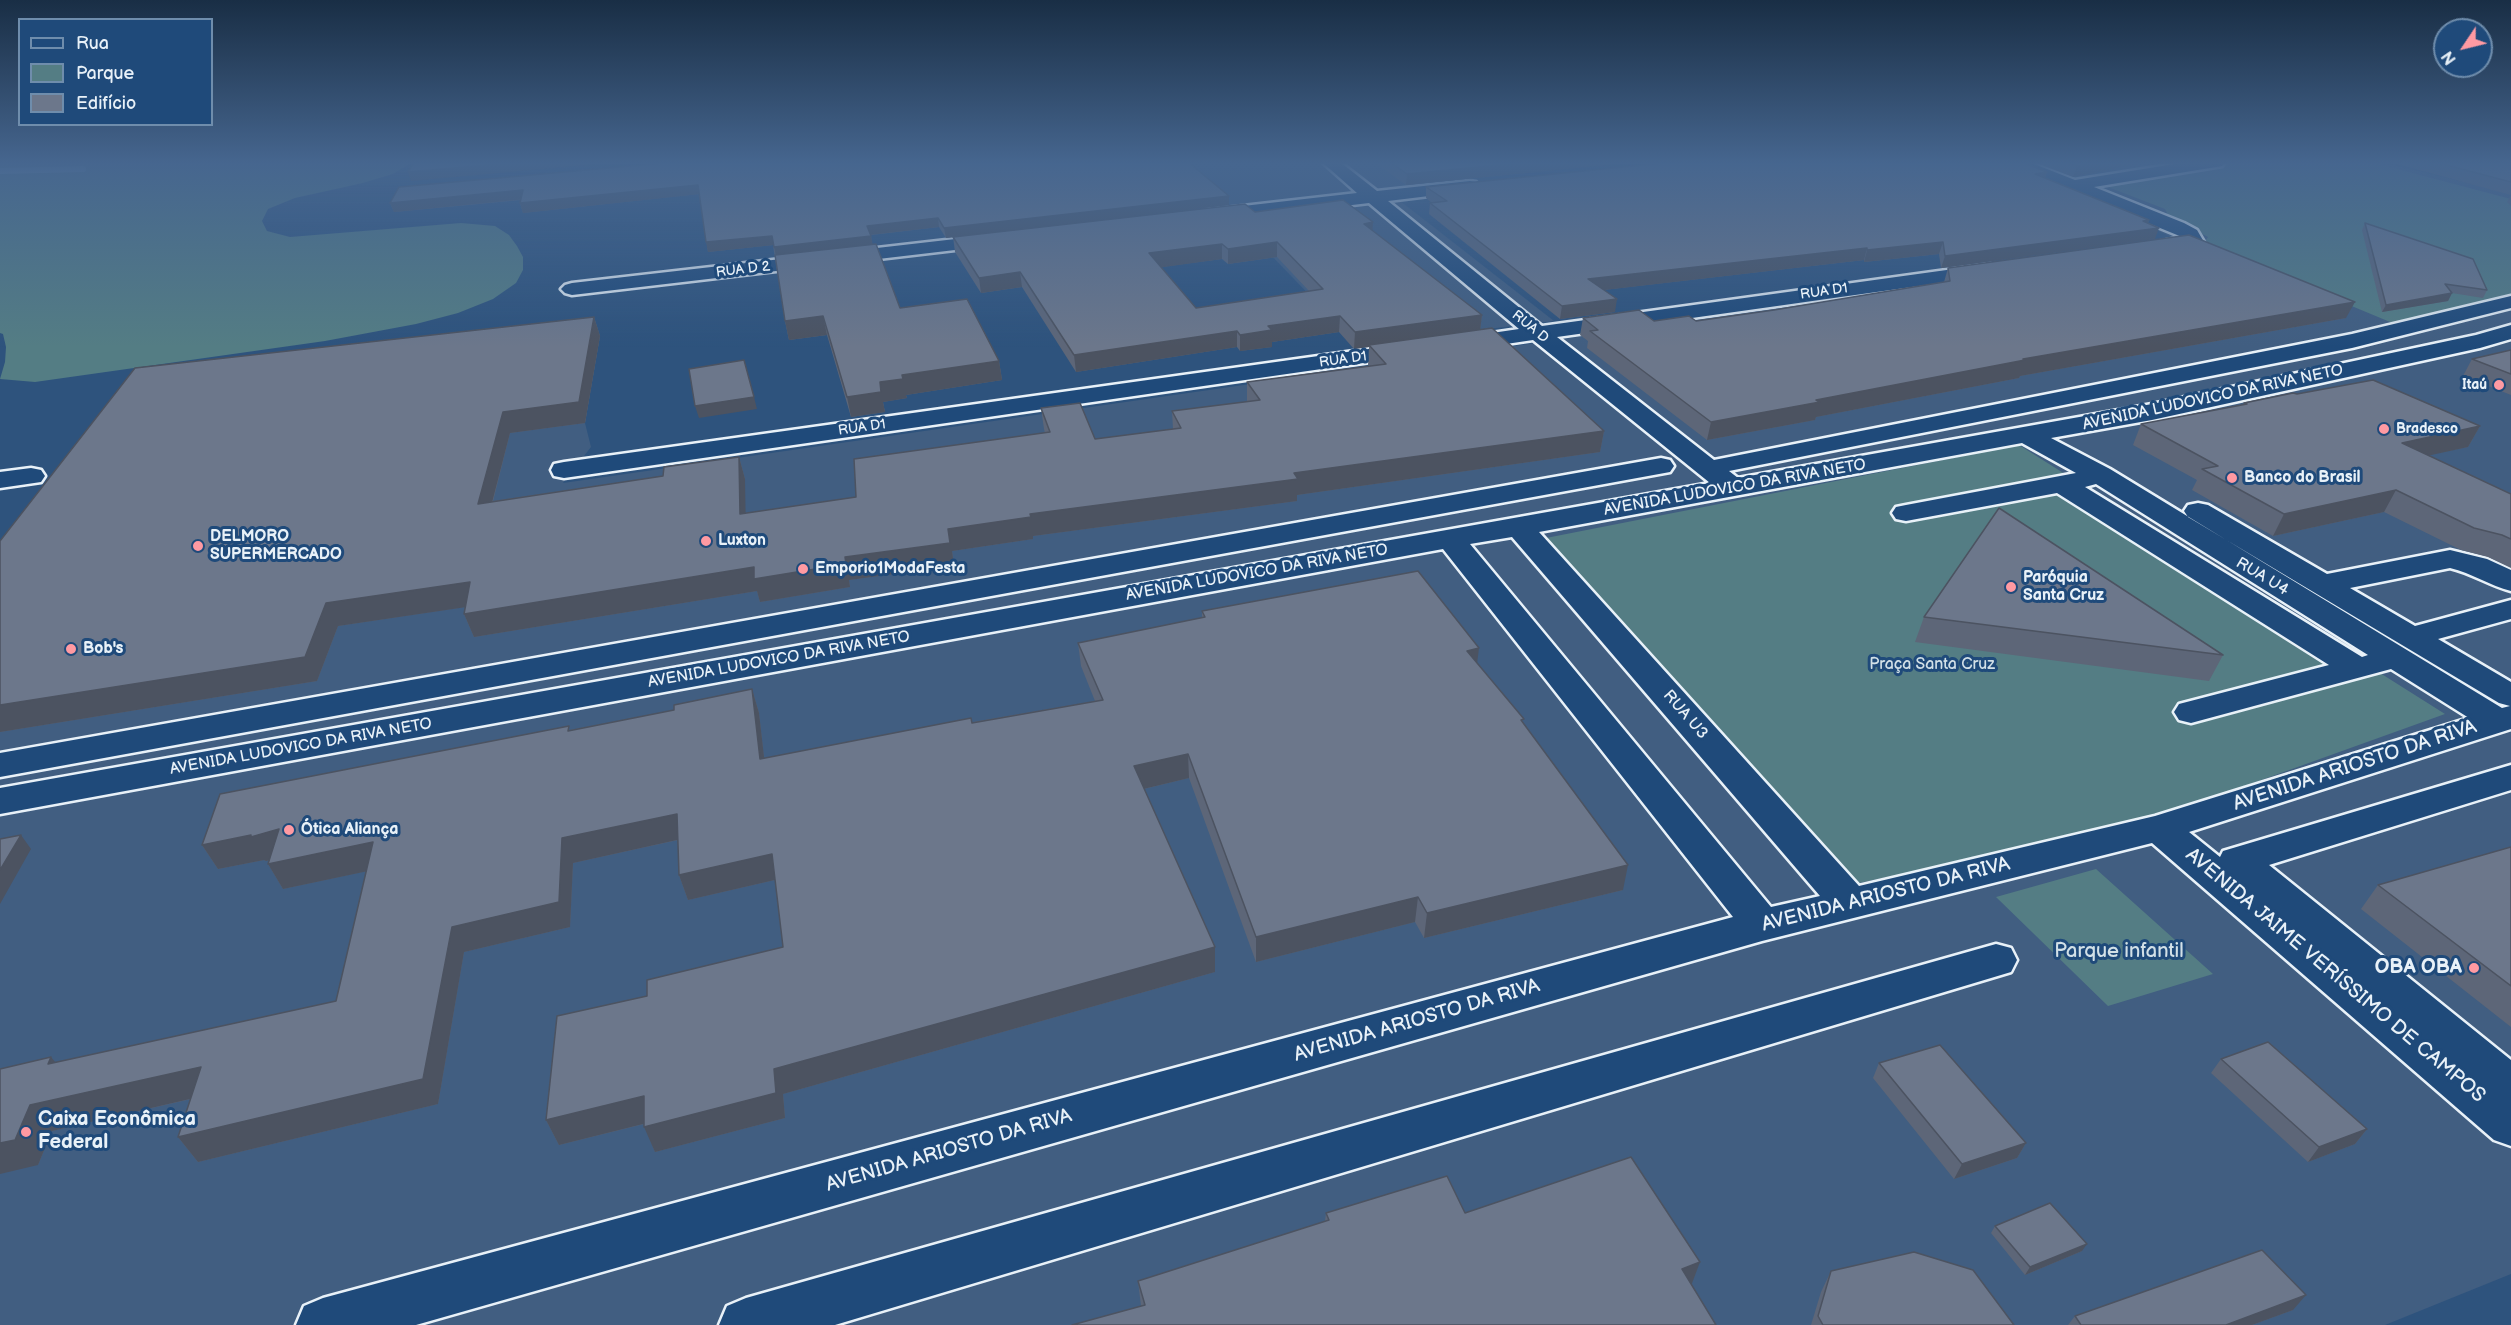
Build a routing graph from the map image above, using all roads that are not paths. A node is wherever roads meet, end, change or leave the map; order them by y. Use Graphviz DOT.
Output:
graph roads {
  1 [pos="1406,224"];
  2 [pos="2169,224"];
  3 [pos="1021,237"];
  4 [pos="2134,250"];
  5 [pos="2016,266"];
  6 [pos="572,289"];
  7 [pos="2511,302"];
  8 [pos="1536,332"];
  9 [pos="2511,332"];
  10 [pos="2067,428"];
  11 [pos="2026,435"];
  12 [pos="1660,466"];
  13 [pos="564,470"];
  14 [pos="2100,475"];
  15 [pos="31,476"];
  16 [pos="1729,476"];
  17 [pos="0,480"];
  18 [pos="2062,484"];
  19 [pos="1906,513"];
  20 [pos="1519,526"];
  21 [pos="1449,538"];
  22 [pos="2272,555"];
  23 [pos="2233,559"];
  24 [pos="2192,564"];
  25 [pos="2511,582"];
  26 [pos="2322,584"];
  27 [pos="2511,609"];
  28 [pos="2405,647"];
  29 [pos="2357,668"];
  30 [pos="2507,711"];
  31 [pos="2191,712"];
  32 [pos="0,765"];
  33 [pos="2511,777"];
  34 [pos="0,801"];
  35 [pos="2159,828"];
  36 [pos="1851,904"];
  37 [pos="1762,925"];
  38 [pos="1996,960"];
  39 [pos="2511,1087"];
  40 [pos="2511,1125"];
  41 [pos="323,1325"];
  42 [pos="747,1325"];
  1 -- 8 [label="street, RUA D"];
  2 -- 4 [label="street"];
  3 -- 6 [label="street, RUA D 2"];
  5 -- 8 [label="street, RUA D1"];
  7 -- 16 [label="street"];
  8 -- 13 [label="street, RUA D1"];
  8 -- 16 [label="street, RUA D"];
  9 -- 10 [label="street, AVENIDA LUDOVICO DA RIVA NETO"];
  10 -- 11 [label="street, AVENIDA LUDOVICO DA RIVA NETO"];
  10 -- 22 [label="street, RUA U4"];
  11 -- 14 [label="street, RUA U4"];
  11 -- 16 [label="street, AVENIDA LUDOVICO DA RIVA NETO"];
  12 -- 32 [label="street"];
  14 -- 18 [label="street"];
  14 -- 23 [label="street, RUA U4"];
  15 -- 17 [label="street"];
  16 -- 20 [label="street, AVENIDA LUDOVICO DA RIVA NETO"];
  18 -- 19 [label="street"];
  18 -- 24 [label="street"];
  20 -- 21 [label="street, AVENIDA LUDOVICO DA RIVA NETO"];
  20 -- 36 [label="street, RUA U3"];
  21 -- 34 [label="street, AVENIDA LUDOVICO DA RIVA NETO"];
  21 -- 37 [label="street"];
  22 -- 23 [label="street"];
  22 -- 26 [label="street, RUA U4"];
  23 -- 24 [label="street"];
  23 -- 28 [label="street, RUA U4"];
  24 -- 29 [label="street"];
  25 -- 26 [label="street"];
  26 -- 28 [label="street, RUA U4"];
  27 -- 28 [label="street"];
  28 -- 29 [label="street"];
  28 -- 30 [label="street, RUA U4"];
  29 -- 31 [label="street"];
  30 -- 35 [label="street, AVENIDA ARIOSTO DA RIVA"];
  33 -- 39 [label="street"];
  35 -- 36 [label="street, AVENIDA ARIOSTO DA RIVA"];
  35 -- 40 [label="street, AVENIDA JAIME VERÍSSIMO DE CAMPOS"];
  36 -- 37 [label="street, AVENIDA ARIOSTO DA RIVA"];
  37 -- 41 [label="street, AVENIDA ARIOSTO DA RIVA"];
  38 -- 42 [label="street"];
}
